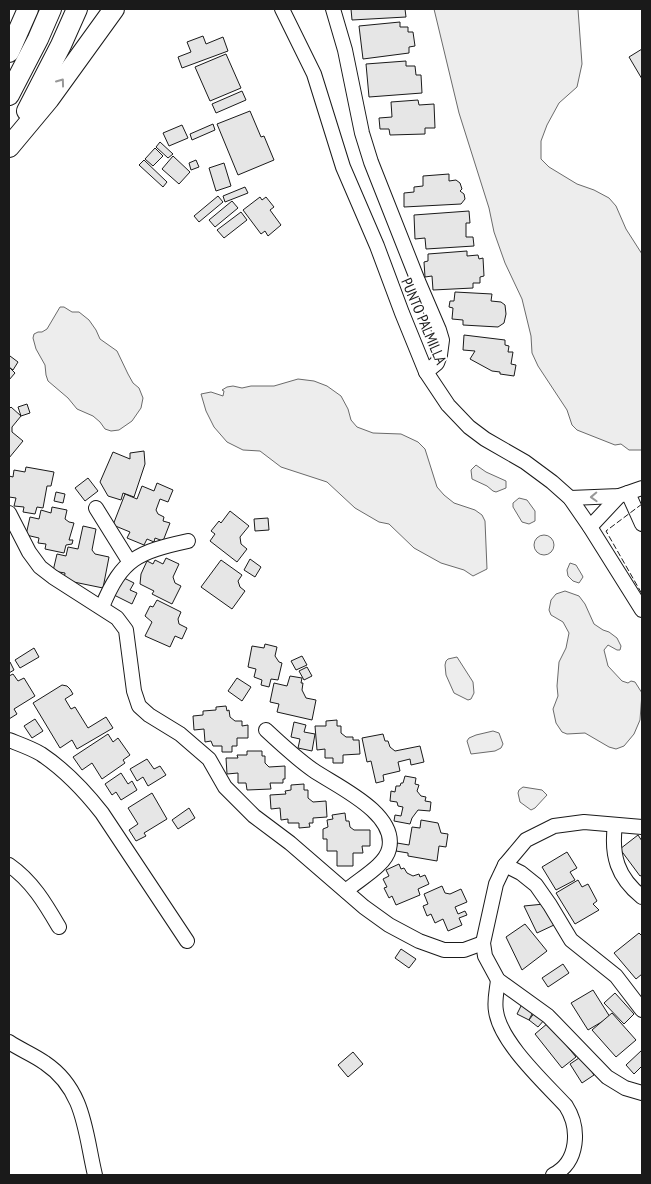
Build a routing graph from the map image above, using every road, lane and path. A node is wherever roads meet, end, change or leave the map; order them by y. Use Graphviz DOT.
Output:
graph roads {
  1 [pos="28,9"];
  2 [pos="51,9"];
  3 [pos="77,9"];
  4 [pos="114,9"];
  5 [pos="282,9"];
  6 [pos="332,9"];
  7 [pos="9,52"];
  8 [pos="9,95"];
  9 [pos="9,141"];
  10 [pos="9,147"];
  11 [pos="426,372"];
  12 [pos="642,488"];
  13 [pos="623,495"];
  14 [pos="570,498"];
  15 [pos="96,508"];
  16 [pos="9,513"];
  17 [pos="642,524"];
  18 [pos="590,527"];
  19 [pos="188,541"];
  20 [pos="130,561"];
  21 [pos="102,607"];
  22 [pos="642,610"];
  23 [pos="266,730"];
  24 [pos="9,740"];
  25 [pos="615,825"];
  26 [pos="642,827"];
  27 [pos="9,865"];
  28 [pos="505,865"];
  29 [pos="346,891"];
  30 [pos="642,897"];
  31 [pos="59,927"];
  32 [pos="187,941"];
  33 [pos="482,943"];
  34 [pos="498,980"];
  35 [pos="642,1010"];
  36 [pos="9,1042"];
  37 [pos="642,1094"];
  38 [pos="95,1175"];
  39 [pos="553,1175"];
  1 -- 7 [label="highway"];
  2 -- 8 [label="highway"];
  3 -- 9 [label="highway"];
  10 -- 4 [label="highway, one-way"];
  5 -- 11 [label="street, PUNTO PALMILLA"];
  6 -- 11 [label="street"];
  11 -- 14 [label="street, PUNTO PALMILLA"];
  12 -- 13 [label="street"];
  13 -- 14 [label="street, one-way"];
  13 -- 17 [label="street"];
  13 -- 18 [label="street"];
  14 -- 18 [label="street, PUNTO PALMILLA"];
  15 -- 20 [label="street"];
  16 -- 21 [label="street"];
  18 -- 22 [label="street, PUNTO PALMILLA"];
  19 -- 20 [label="street"];
  20 -- 21 [label="street"];
  21 -- 29 [label="street"];
  23 -- 29 [label="street"];
  24 -- 32 [label="street"];
  25 -- 26 [label="street"];
  25 -- 28 [label="street"];
  25 -- 30 [label="street"];
  27 -- 31 [label="street"];
  28 -- 33 [label="street"];
  28 -- 35 [label="street"];
  29 -- 33 [label="street"];
  33 -- 34 [label="street"];
  34 -- 37 [label="street"];
  34 -- 39 [label="street"];
  36 -- 38 [label="street"];
}
